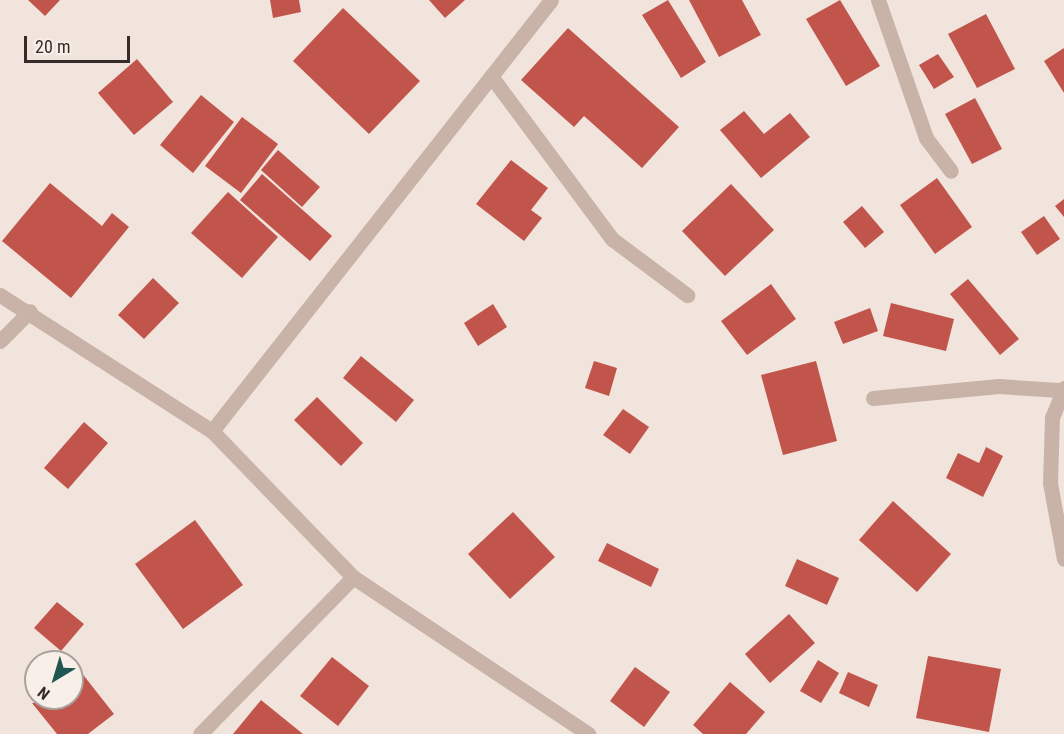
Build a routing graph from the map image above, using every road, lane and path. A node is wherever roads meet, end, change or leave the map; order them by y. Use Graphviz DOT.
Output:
graph roads {
  1 [pos="551,0"];
  2 [pos="878,0"];
  3 [pos="491,76"];
  4 [pos="951,171"];
  5 [pos="0,295"];
  6 [pos="687,295"];
  7 [pos="30,311"];
  8 [pos="0,341"];
  9 [pos="1061,389"];
  10 [pos="873,398"];
  11 [pos="212,431"];
  12 [pos="1064,559"];
  13 [pos="353,577"];
  14 [pos="200,734"];
  15 [pos="588,734"];
  1 -- 3 [label="street"];
  2 -- 4 [label="street"];
  3 -- 6 [label="street"];
  3 -- 11 [label="street"];
  5 -- 7 [label="street"];
  7 -- 8 [label="street"];
  7 -- 11 [label="street"];
  9 -- 10 [label="street"];
  9 -- 12 [label="street"];
  11 -- 13 [label="street"];
  13 -- 14 [label="street"];
  13 -- 15 [label="street"];
}
